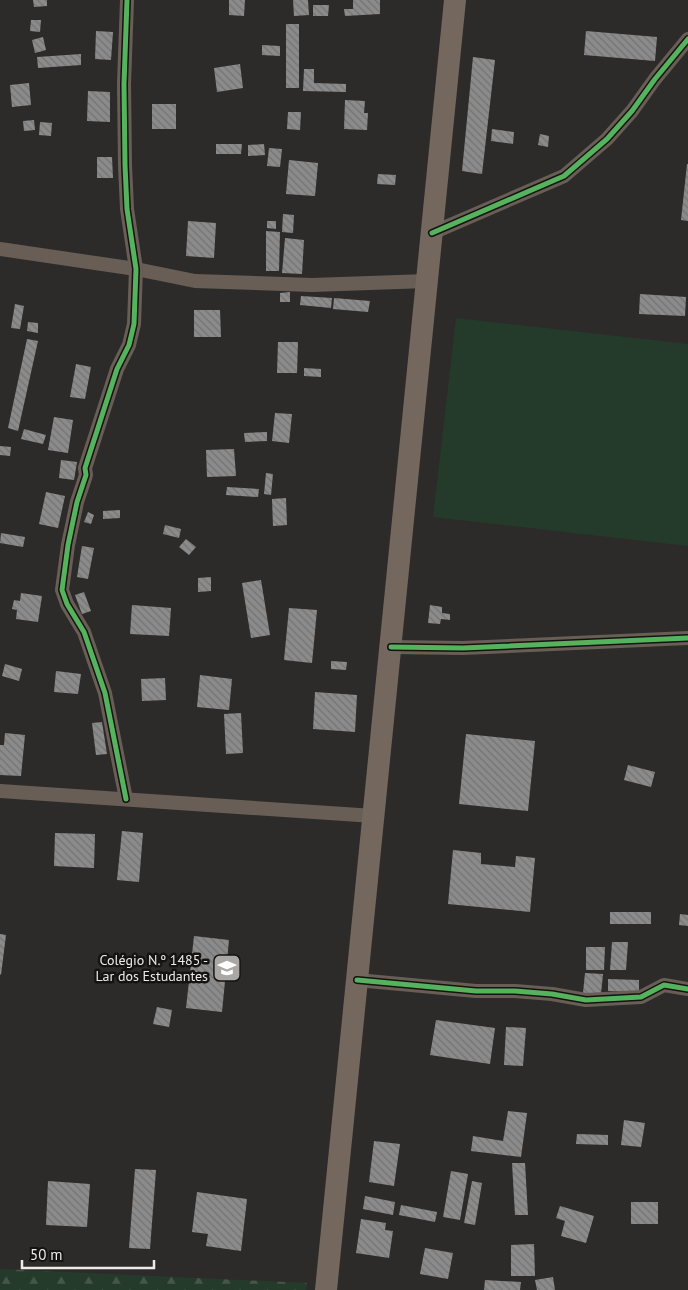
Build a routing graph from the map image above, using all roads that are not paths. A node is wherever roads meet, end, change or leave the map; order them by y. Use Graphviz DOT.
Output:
graph roads {
  1 [pos="127,0"];
  2 [pos="455,0"];
  3 [pos="688,39"];
  4 [pos="432,233"];
  5 [pos="0,249"];
  6 [pos="136,269"];
  7 [pos="427,281"];
  8 [pos="688,638"];
  9 [pos="391,647"];
  10 [pos="0,791"];
  11 [pos="126,799"];
  12 [pos="374,816"];
  13 [pos="357,980"];
  14 [pos="688,989"];
  15 [pos="326,1290"];
  1 -- 6 [label="street"];
  2 -- 4 [label="main road"];
  3 -- 4 [label="street"];
  4 -- 7 [label="main road"];
  5 -- 6 [label="street"];
  6 -- 7 [label="street"];
  6 -- 11 [label="street"];
  7 -- 9 [label="main road"];
  8 -- 9 [label="street"];
  9 -- 12 [label="main road"];
  10 -- 11 [label="street"];
  11 -- 12 [label="street"];
  12 -- 13 [label="main road"];
  13 -- 14 [label="street"];
  13 -- 15 [label="main road"];
}
